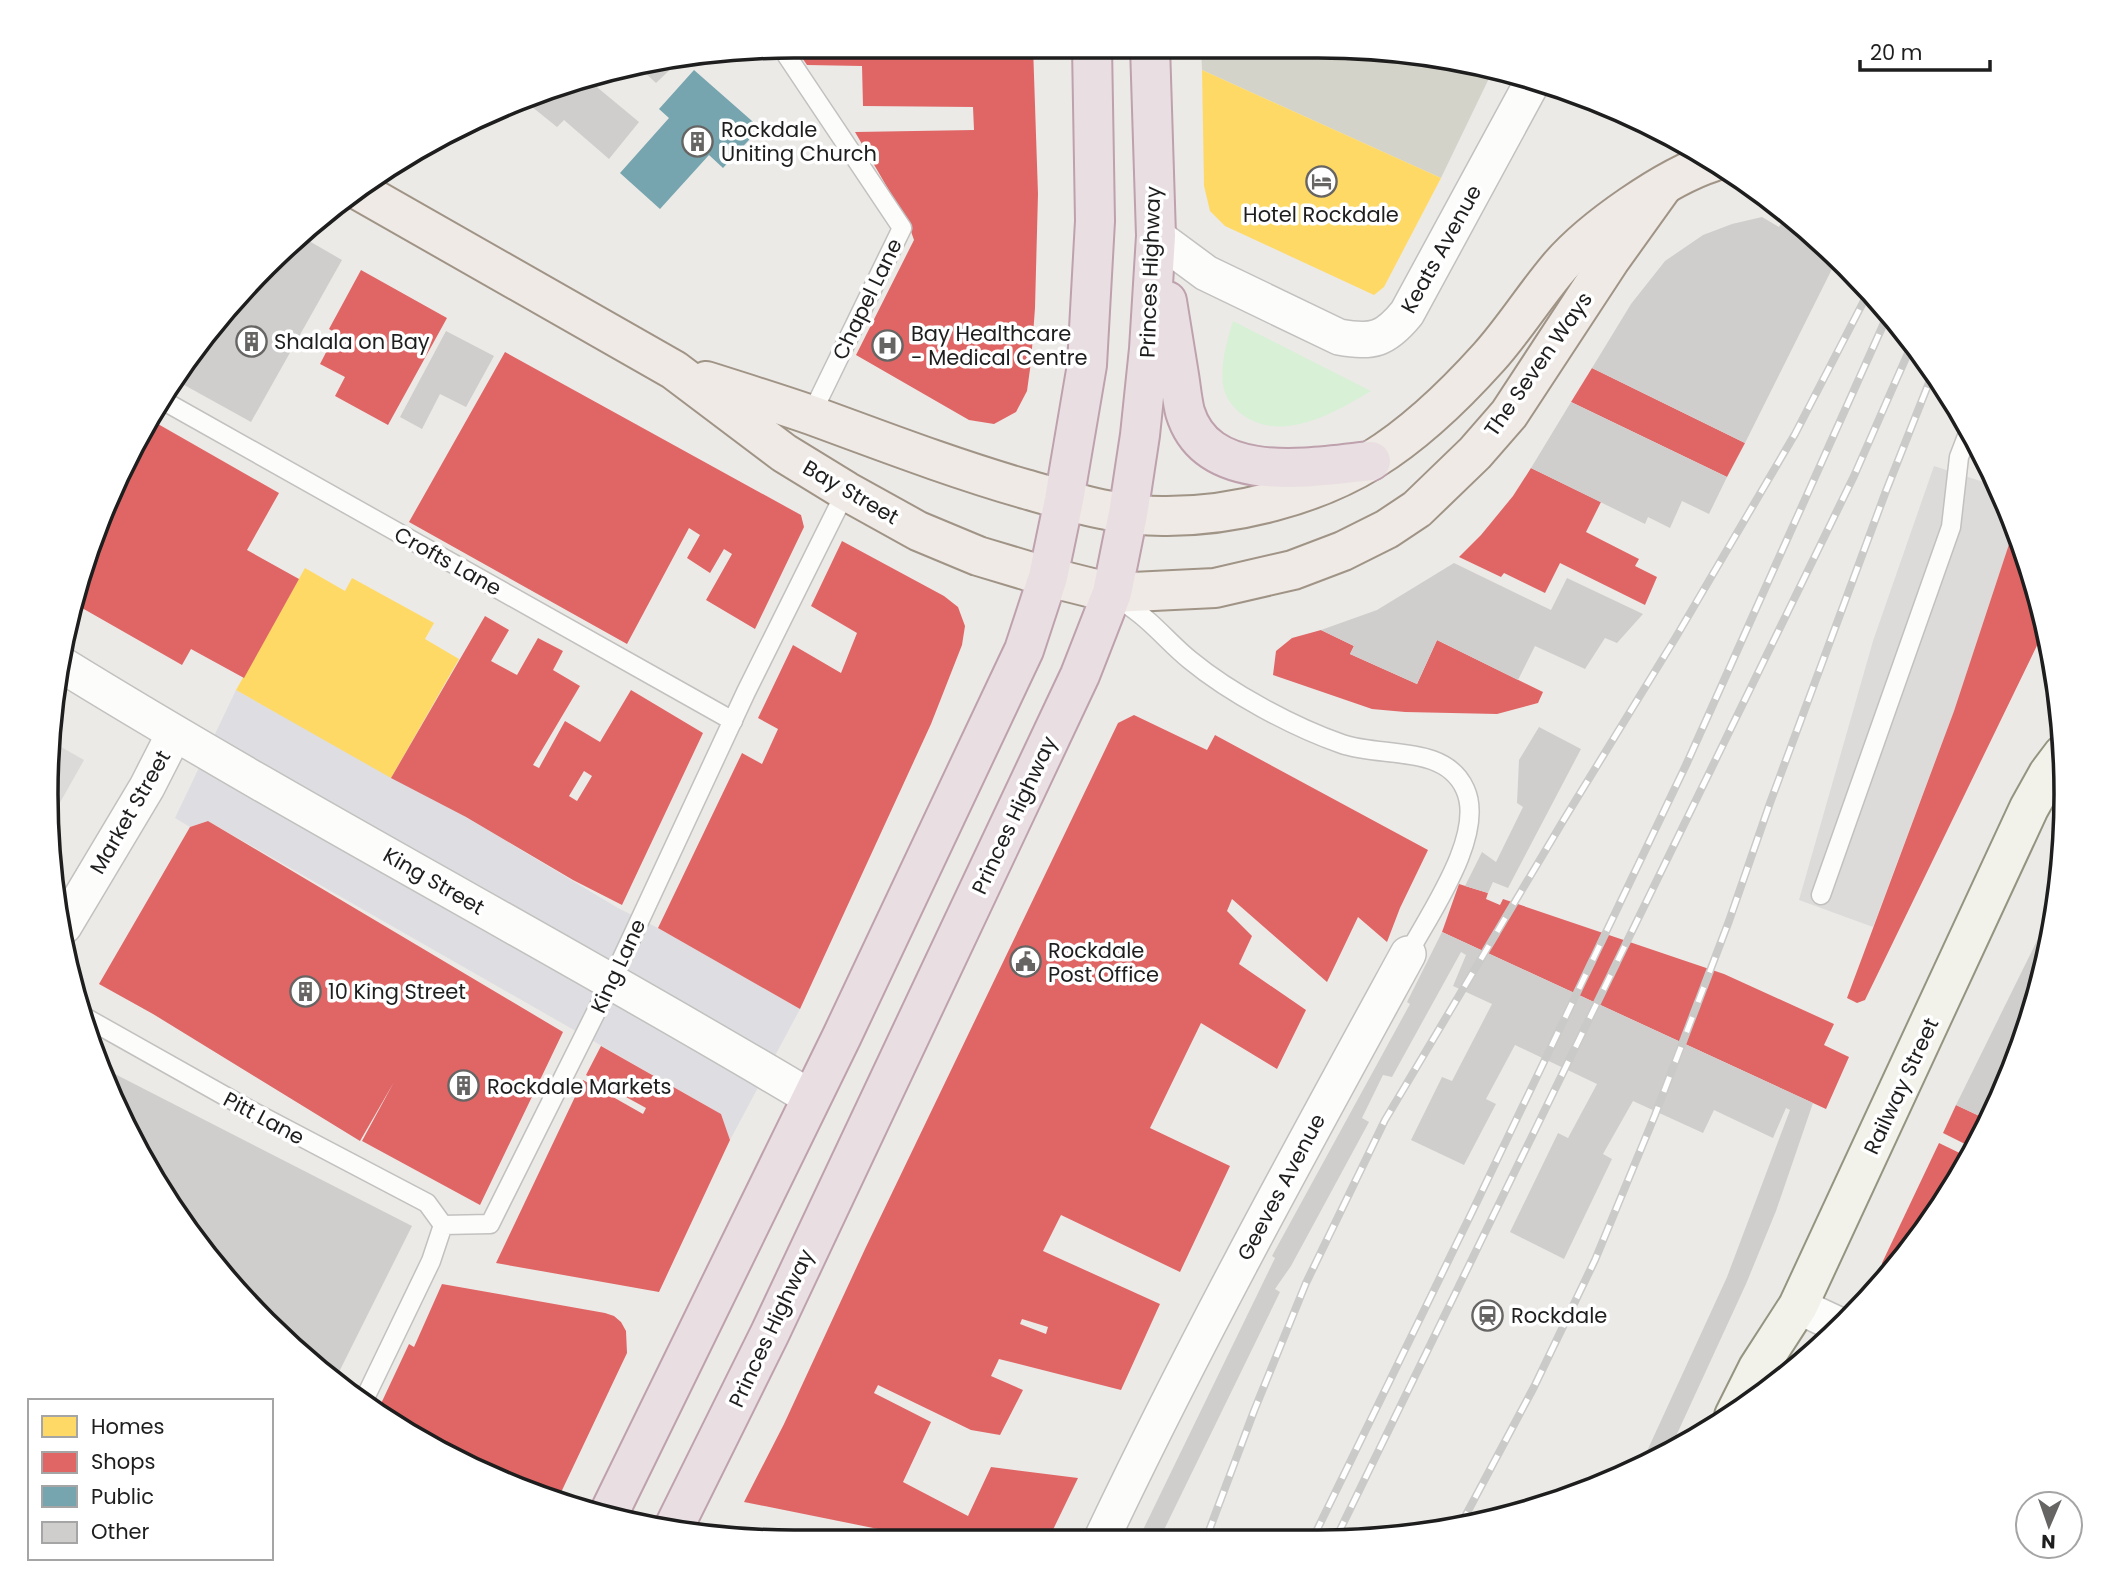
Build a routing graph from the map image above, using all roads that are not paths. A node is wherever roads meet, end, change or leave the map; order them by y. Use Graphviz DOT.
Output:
graph roads {
  1 [pos="788,58"];
  2 [pos="1092,58"];
  3 [pos="1150,58"];
  4 [pos="1529,89"];
  5 [pos="1701,166"];
  6 [pos="1663,186"];
  7 [pos="367,195"];
  8 [pos="1156,236"];
  9 [pos="674,370"];
  10 [pos="170,404"];
  11 [pos="811,415"];
  12 [pos="1965,442"];
  13 [pos="1371,461"];
  14 [pos="846,491"];
  15 [pos="1064,500"];
  16 [pos="1128,514"];
  17 [pos="1048,578"];
  18 [pos="1112,593"];
  19 [pos="69,669"];
  20 [pos="733,721"];
  21 [pos="174,734"];
  22 [pos="2053,767"];
  23 [pos="1821,895"];
  24 [pos="69,918"];
  25 [pos="1408,954"];
  26 [pos="611,982"];
  27 [pos="94,1023"];
  28 [pos="811,1098"];
  29 [pos="443,1224"];
  30 [pos="1798,1306"];
  31 [pos="1832,1322"];
  32 [pos="1746,1393"];
  33 [pos="368,1394"];
  34 [pos="614,1507"];
  35 [pos="677,1521"];
  36 [pos="1106,1530"];
  1 -- 11 [label="lane, Chapel Lane"];
  2 -- 15 [label="highway"];
  3 -- 8 [label="highway, Princes Highway"];
  4 -- 8 [label="street, Keats Avenue"];
  5 -- 6 [label="main road, The Seven Ways"];
  6 -- 13 [label="main road, The Seven Ways"];
  6 -- 18 [label="main road, The Seven Ways"];
  7 -- 9 [label="main road, Bay Street"];
  8 -- 13 [label="highway"];
  8 -- 16 [label="highway, Princes Highway"];
  9 -- 11 [label="main road, Bay Street"];
  9 -- 14 [label="main road, Bay Street"];
  10 -- 20 [label="lane, Crofts Lane"];
  11 -- 15 [label="main road, Bay Street"];
  12 -- 23 [label="lane"];
  13 -- 16 [label="main road, The Seven Ways"];
  14 -- 17 [label="main road, Bay Street"];
  14 -- 20 [label="lane, King Lane"];
  15 -- 16 [label="main road, The Seven Ways"];
  15 -- 17 [label="highway"];
  16 -- 18 [label="highway, Princes Highway"];
  17 -- 18 [label="main road, The Seven Ways"];
  17 -- 28 [label="highway"];
  18 -- 25 [label="lane, Geeves Avenue"];
  18 -- 35 [label="highway, Princes Highway"];
  19 -- 21 [label="street, King Street"];
  20 -- 26 [label="lane, King Lane"];
  21 -- 24 [label="street, Market Street"];
  21 -- 26 [label="street, King Street"];
  22 -- 30 [label="street, Railway Street"];
  25 -- 36 [label="street, Geeves Avenue"];
  26 -- 28 [label="street, King Street"];
  26 -- 29 [label="lane, King Lane"];
  27 -- 29 [label="lane, Pitt Lane"];
  28 -- 34 [label="highway"];
  29 -- 33 [label="lane"];
  30 -- 31 [label="street"];
  30 -- 32 [label="street, Railway Street"];
}
